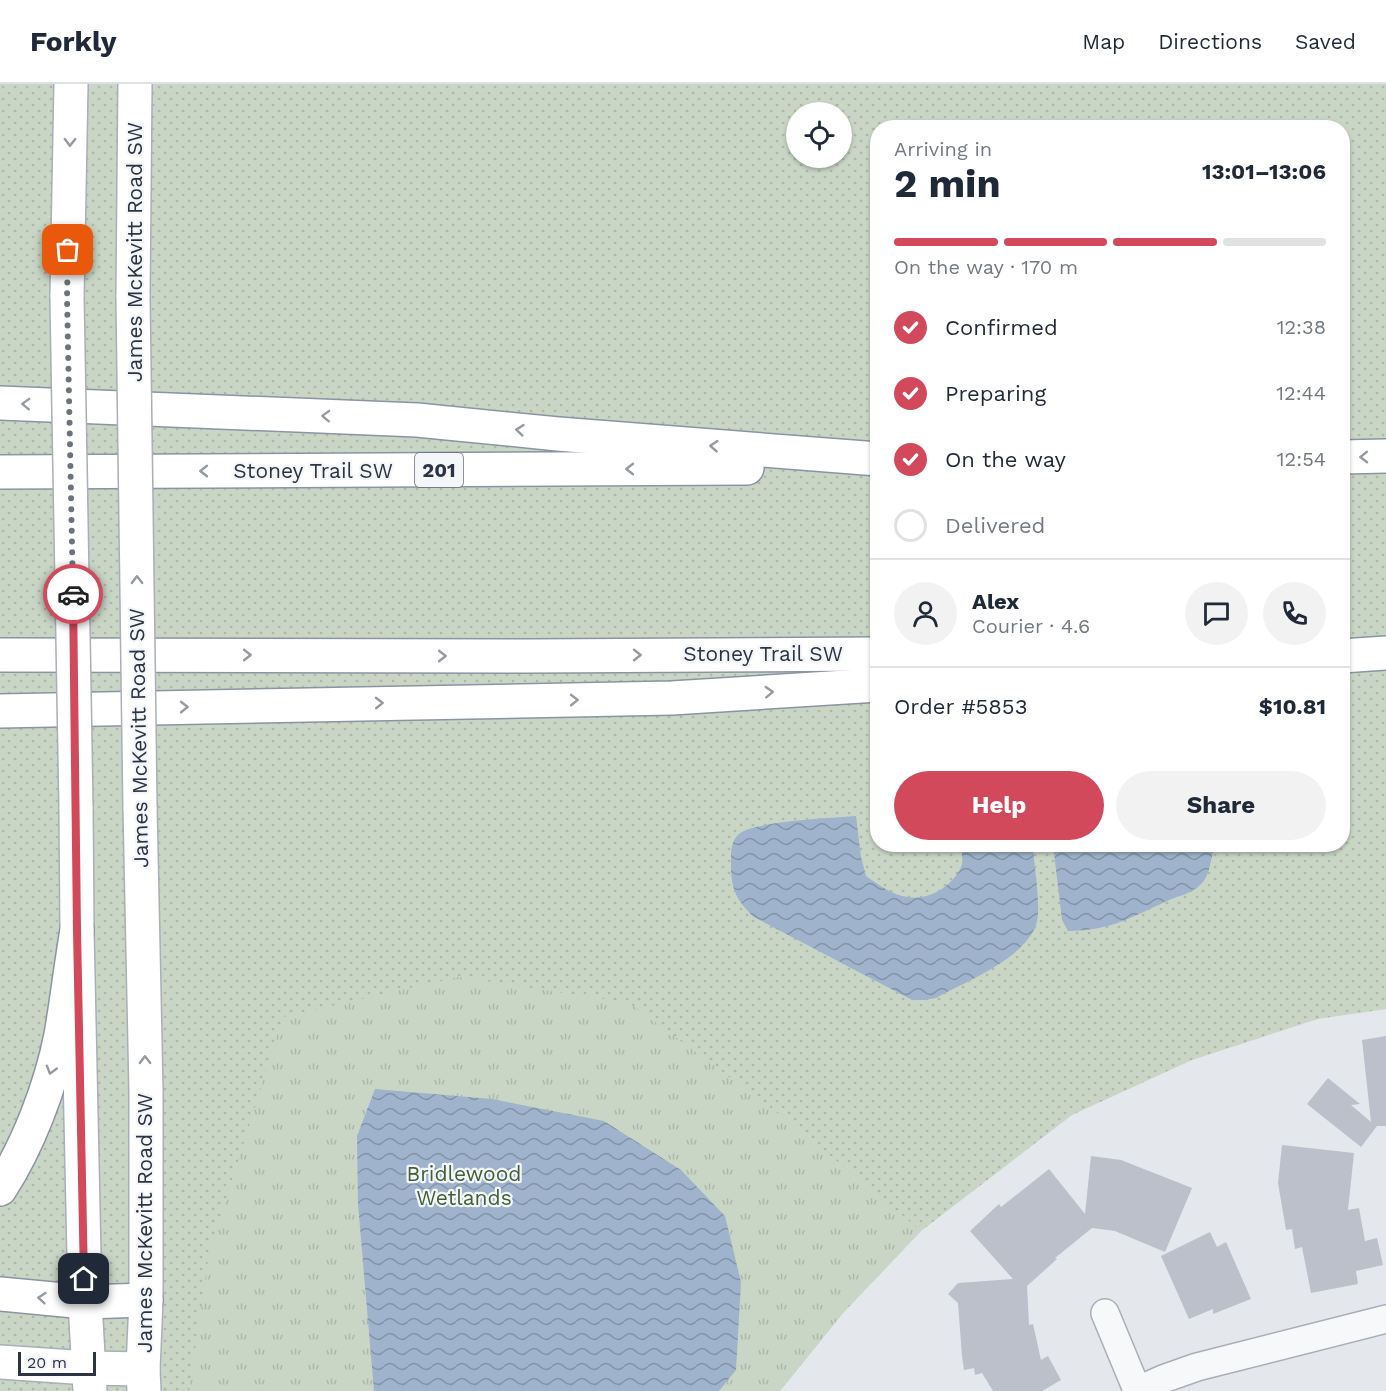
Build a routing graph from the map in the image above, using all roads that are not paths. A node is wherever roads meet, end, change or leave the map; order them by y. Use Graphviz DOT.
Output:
graph roads {
  1 [pos="71,84"];
  2 [pos="135,84"];
  3 [pos="0,403"];
  4 [pos="1386,456"];
  5 [pos="1350,457"];
  6 [pos="870,458"];
  7 [pos="870,468"];
  8 [pos="0,472"];
  9 [pos="1350,651"];
  10 [pos="1386,652"];
  11 [pos="870,654"];
  12 [pos="0,655"];
  13 [pos="1350,655"];
  14 [pos="870,686"];
  15 [pos="0,711"];
  16 [pos="77,930"];
  17 [pos="0,1189"];
  18 [pos="0,1294"];
  19 [pos="147,1300"];
  20 [pos="85,1302"];
  21 [pos="1105,1313"];
  22 [pos="1386,1319"];
  23 [pos="0,1362"];
  24 [pos="89,1380"];
  25 [pos="144,1380"];
  26 [pos="1136,1391"];
  1 -- 16 [label="main road, one-way, bridge"];
  19 -- 2 [label="main road, James McKevitt Road SW, one-way, bridge"];
  6 -- 3 [label="main road, one-way"];
  4 -- 5 [label="main road, one-way"];
  7 -- 8 [label="main road, Stoney Trail SW / 201, one-way"];
  9 -- 10 [label="main road"];
  10 -- 13 [label="main road"];
  12 -- 11 [label="main road, Stoney Trail SW, one-way"];
  15 -- 14 [label="main road, one-way"];
  16 -- 17 [label="main road, one-way"];
  16 -- 20 [label="main road"];
  20 -- 18 [label="main road, one-way"];
  19 -- 20 [label="main road"];
  19 -- 25 [label="main road, James McKevitt Road SW"];
  20 -- 24 [label="main road"];
  21 -- 26 [label="street"];
  22 -- 26 [label="street"];
  23 -- 24 [label="main road"];
  24 -- 25 [label="main road"];
}
